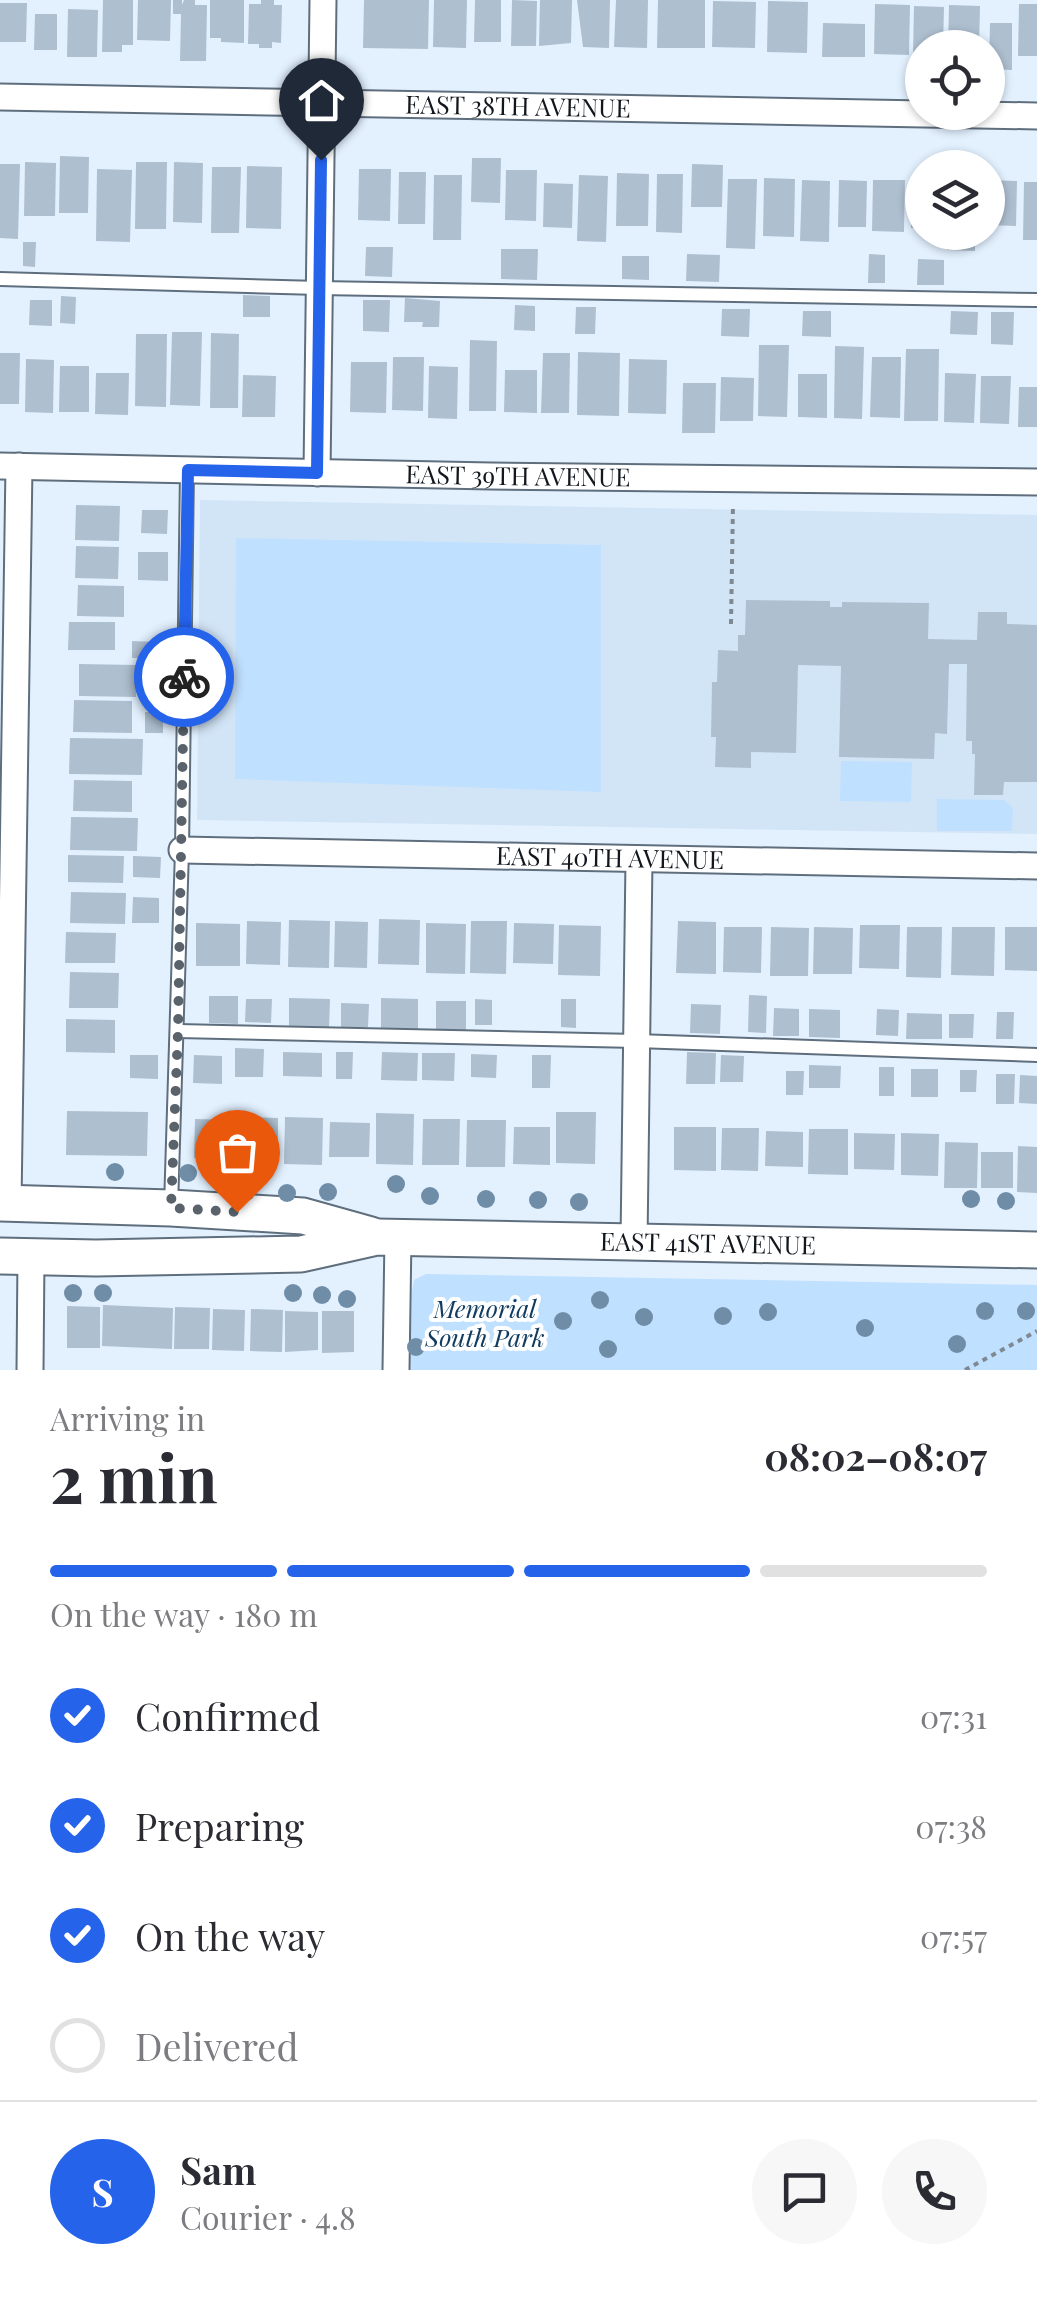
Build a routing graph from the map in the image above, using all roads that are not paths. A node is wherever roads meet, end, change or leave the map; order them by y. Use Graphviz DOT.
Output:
graph roads {
  1 [pos="323,0"];
  2 [pos="0,97"];
  3 [pos="322,104"];
  4 [pos="1037,116"];
  5 [pos="0,280"];
  6 [pos="319,288"];
  7 [pos="1037,300"];
  8 [pos="10,466"];
  9 [pos="188,470"];
  10 [pos="317,473"];
  11 [pos="1037,482"];
  12 [pos="182,850"];
  13 [pos="639,860"];
  14 [pos="1037,866"];
  15 [pos="178,1031"];
  16 [pos="637,1041"];
  17 [pos="1037,1056"];
  18 [pos="5,1060"];
  19 [pos="4,1203"];
  20 [pos="171,1208"];
  21 [pos="387,1237"];
  22 [pos="634,1242"];
  23 [pos="1037,1250"];
  24 [pos="15,1256"];
  25 [pos="30,1370"];
  26 [pos="396,1370"];
  1 -- 3 [label="street"];
  2 -- 3 [label="street, EAST 38TH AVENUE"];
  3 -- 4 [label="street, EAST 38TH AVENUE"];
  3 -- 6 [label="street"];
  5 -- 6 [label="lane"];
  6 -- 7 [label="lane"];
  6 -- 10 [label="street"];
  8 -- 9 [label="street, EAST 39TH AVENUE"];
  8 -- 18 [label="street"];
  9 -- 10 [label="street, EAST 39TH AVENUE"];
  9 -- 12 [label="lane"];
  10 -- 11 [label="street, EAST 39TH AVENUE"];
  12 -- 13 [label="street, EAST 40TH AVENUE"];
  12 -- 15 [label="lane"];
  13 -- 14 [label="street, EAST 40TH AVENUE"];
  13 -- 16 [label="street"];
  15 -- 16 [label="lane"];
  15 -- 20 [label="lane"];
  16 -- 17 [label="lane"];
  16 -- 22 [label="street"];
  18 -- 19 [label="street"];
  19 -- 20 [label="main road, EAST 41ST AVENUE"];
  20 -- 21 [label="main road, EAST 41ST AVENUE"];
  21 -- 22 [label="main road, EAST 41ST AVENUE"];
  21 -- 24 [label="main road, EAST 41ST AVENUE"];
  21 -- 26 [label="street"];
  22 -- 23 [label="main road, EAST 41ST AVENUE"];
  24 -- 25 [label="street"];
}
